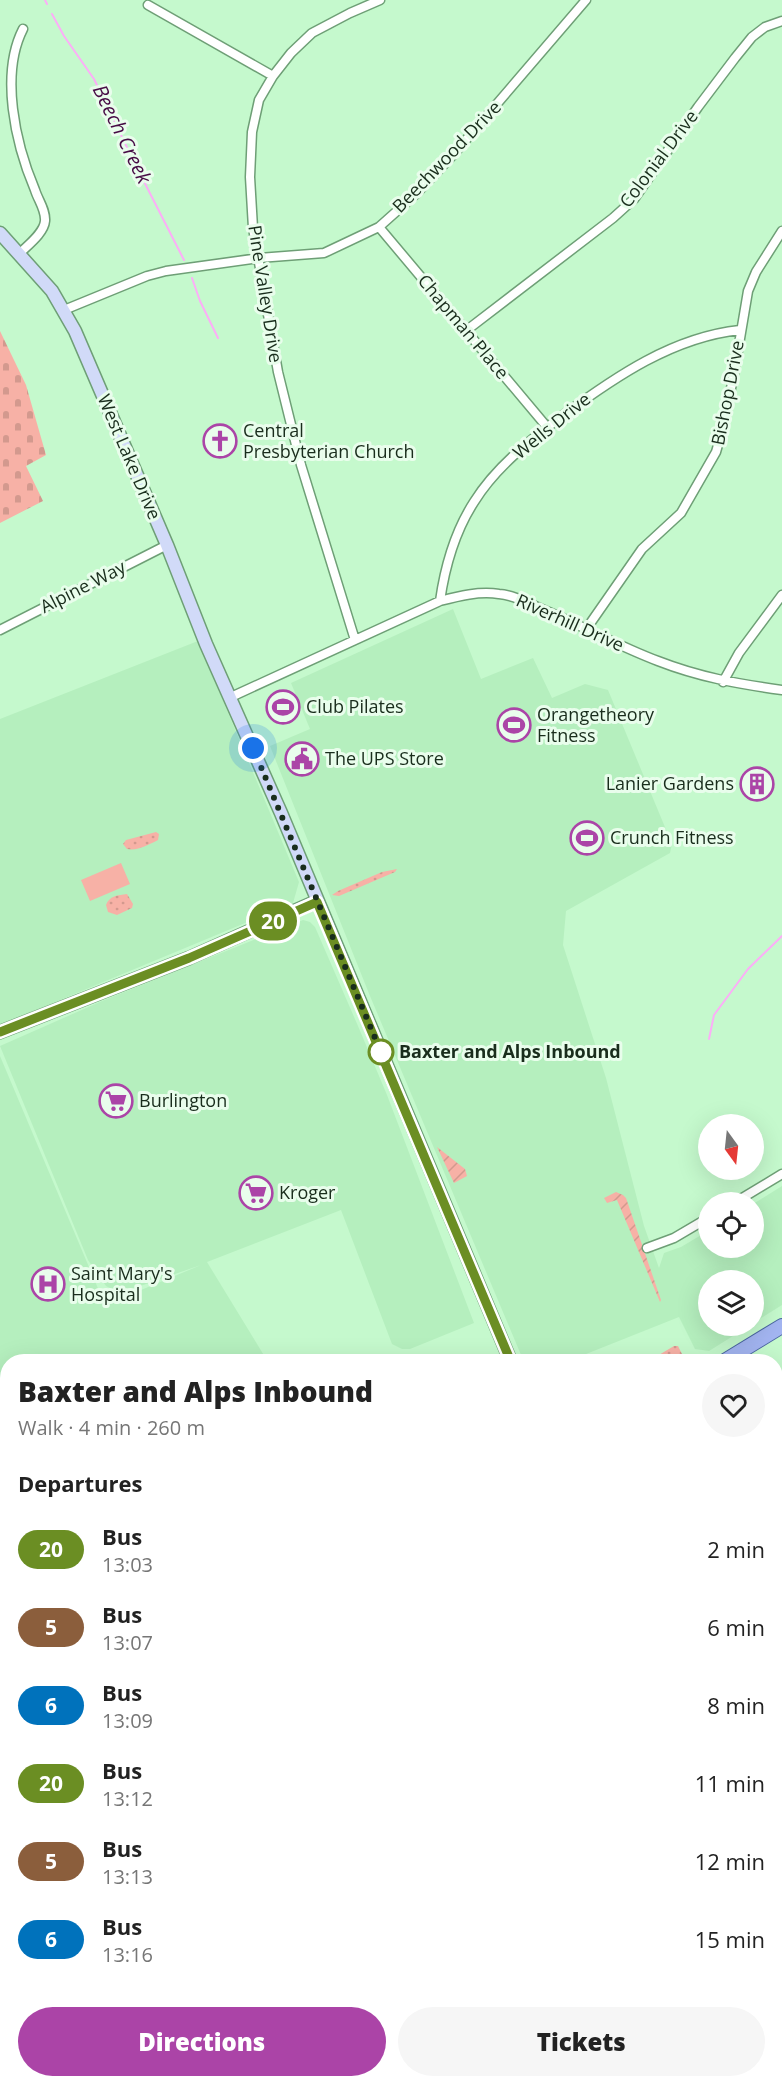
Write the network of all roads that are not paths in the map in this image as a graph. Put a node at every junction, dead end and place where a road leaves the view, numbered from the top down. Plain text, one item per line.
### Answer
1 (380, 0) edge
2 (586, 0) edge
3 (148, 5) dead end
4 (782, 21) edge
5 (23, 29) dead end
6 (273, 76) junction
7 (379, 227) junction
8 (782, 231) edge
9 (0, 233) edge
10 (20, 253) junction
11 (259, 258) junction
12 (64, 310) junction
13 (467, 330) junction
14 (740, 330) junction
15 (547, 427) junction
16 (167, 545) junction
17 (782, 595) edge
18 (440, 601) junction
19 (587, 628) junction
20 (0, 630) edge
21 (355, 640) junction
22 (723, 682) junction
23 (782, 690) edge
24 (231, 697) junction
25 (317, 902) junction
26 (0, 1032) edge
27 (782, 1174) edge
28 (752, 1192) edge
29 (698, 1224) edge
30 (647, 1248) dead end
31 (782, 1326) edge
32 (508, 1354) edge
33 (736, 1354) edge

1 - 6 street, Pine Valley Drive
2 - 7 street, Beechwood Drive
3 - 6 street
4 - 13 street, Colonial Drive
5 - 10 street
6 - 11 street, Pine Valley Drive
7 - 11 street, Beechwood Drive
7 - 13 street, Chapman Place
8 - 14 street, Bishop Drive
9 - 10 main road, West Lake Drive
10 - 12 main road, West Lake Drive
11 - 12 street, Beechwood Drive
11 - 21 street, Pine Valley Drive
12 - 16 main road, West Lake Drive
13 - 15 street, Chapman Place
14 - 15 street, Wells Drive
14 - 19 street, Bishop Drive
15 - 18 street, Wells Drive
16 - 20 street, Alpine Way
16 - 24 main road, West Lake Drive
17 - 22 street
18 - 19 street, Riverhill Drive
18 - 21 street, Riverhill Drive
19 - 22 street, Riverhill Drive
21 - 24 street, Riverhill Drive
22 - 23 street, Riverhill Drive
24 - 25 main road, West Lake Drive
25 - 26 main road
25 - 32 main road, West Lake Drive
27 - 28 street
29 - 30 street
31 - 33 main road

